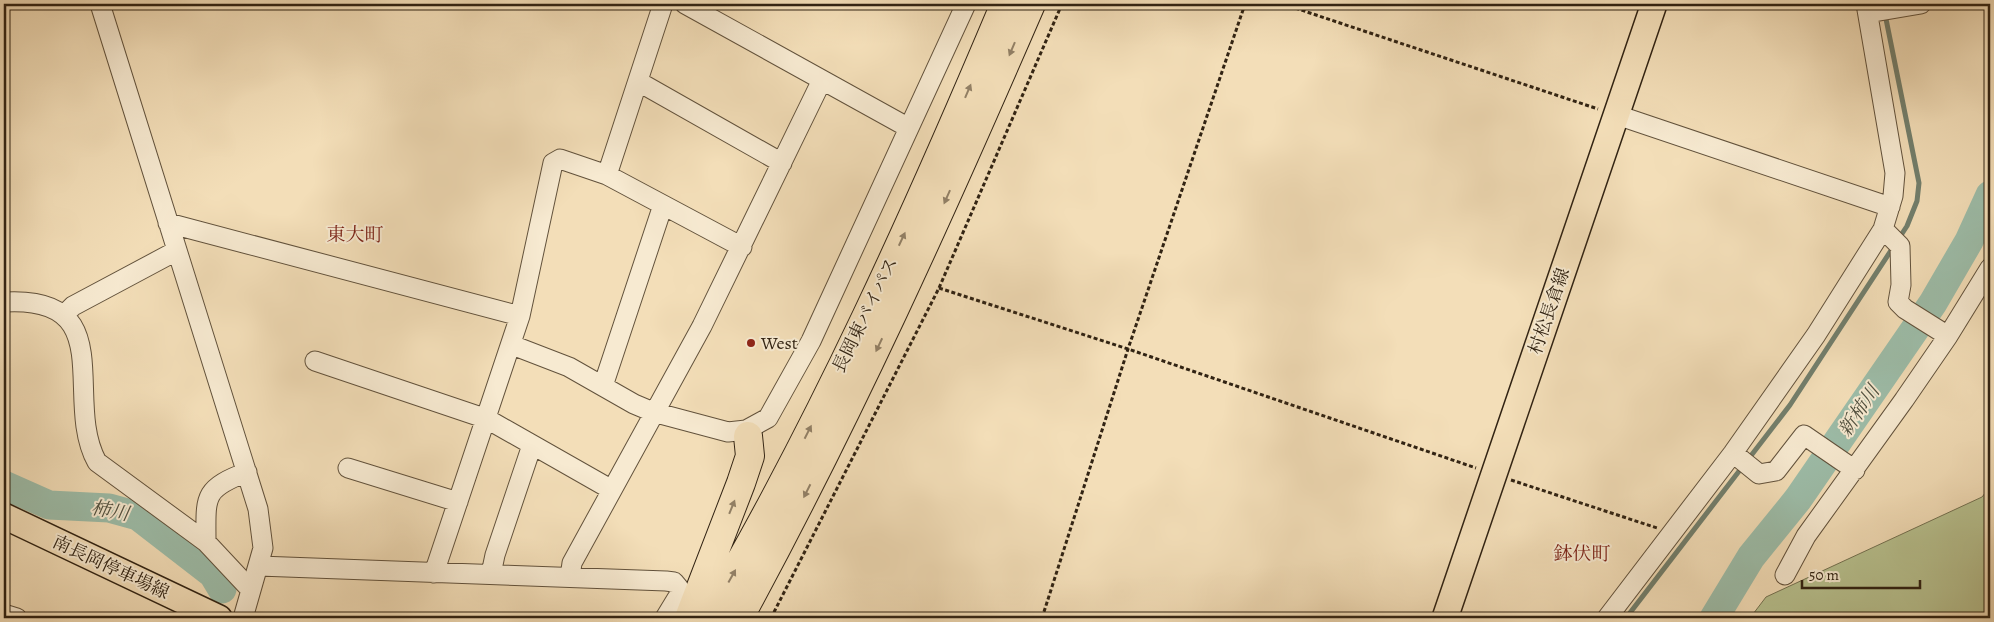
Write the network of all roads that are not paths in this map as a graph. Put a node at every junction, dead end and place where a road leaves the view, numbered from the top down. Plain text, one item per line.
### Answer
1 (663, 4) edge
2 (685, 4) edge
3 (966, 4) edge
4 (1005, 4) edge
5 (1031, 4) edge
6 (1654, 4) edge
7 (1921, 4) edge
8 (103, 5) edge
9 (1867, 8) edge
10 (822, 80) junction
11 (639, 82) junction
12 (1617, 115) junction
13 (909, 128) junction
14 (782, 163) junction
15 (607, 175) junction
16 (663, 204) junction
17 (1890, 207) junction
18 (168, 223) junction
19 (1890, 236) junction
20 (742, 247) junction
21 (176, 251) junction
22 (1990, 268) edge
23 (4, 302) edge
24 (64, 315) junction
25 (520, 316) junction
26 (1945, 333) junction
27 (512, 345) junction
28 (315, 361) dead end
29 (603, 386) junction
30 (653, 412) junction
31 (487, 419) junction
32 (747, 433) junction
33 (532, 445) junction
34 (1741, 459) junction
35 (1850, 467) junction
36 (348, 468) dead end
37 (247, 472) junction
38 (612, 490) junction
39 (458, 502) junction
40 (4, 516) edge
41 (206, 542) junction
42 (259, 566) junction
43 (434, 573) junction
44 (491, 574) junction
45 (1784, 575) dead end
46 (570, 577) junction
47 (251, 590) junction
48 (4, 614) edge
49 (17, 618) edge
50 (219, 618) edge
51 (243, 618) edge
52 (665, 618) edge
53 (689, 618) edge
54 (708, 618) edge
55 (739, 618) edge
56 (1445, 618) edge
57 (1607, 618) edge

1 - 11 street
2 - 10 street
3 - 13 street
54 -> 4 highway, 長岡東バイパス
5 -> 55 highway, 長岡東バイパス
6 - 12 main road, 村松長倉線
7 - 9 street
8 - 18 street
9 - 17 street
10 - 13 street
10 - 14 street
11 - 14 street
11 - 15 street
12 - 17 street
12 - 56 main road, 村松長倉線
13 - 32 street
14 - 20 street
15 - 16 street
15 - 25 street
16 - 20 street
16 - 29 street
17 - 19 street
18 - 21 street
18 - 25 street
19 - 26 street
19 - 34 street
20 - 30 street
21 - 24 street
21 - 37 street
22 - 26 street
23 - 24 street
24 - 41 street
25 - 27 street
26 - 35 street
27 - 29 street
27 - 31 street
28 - 31 street
29 - 30 street
30 - 32 street
30 - 38 street
31 - 33 street
31 - 39 street
53 -> 32 highway
33 - 38 street
33 - 44 street
34 - 35 street
34 - 57 street
35 - 45 street
36 - 39 street
37 - 41 street
37 - 42 street
38 - 46 street
39 - 43 street
40 - 50 main road, 南長岡停車場線
41 - 47 street
42 - 43 street
42 - 47 street
43 - 44 street
44 - 46 street
46 - 52 street
47 - 51 street
48 - 49 street

